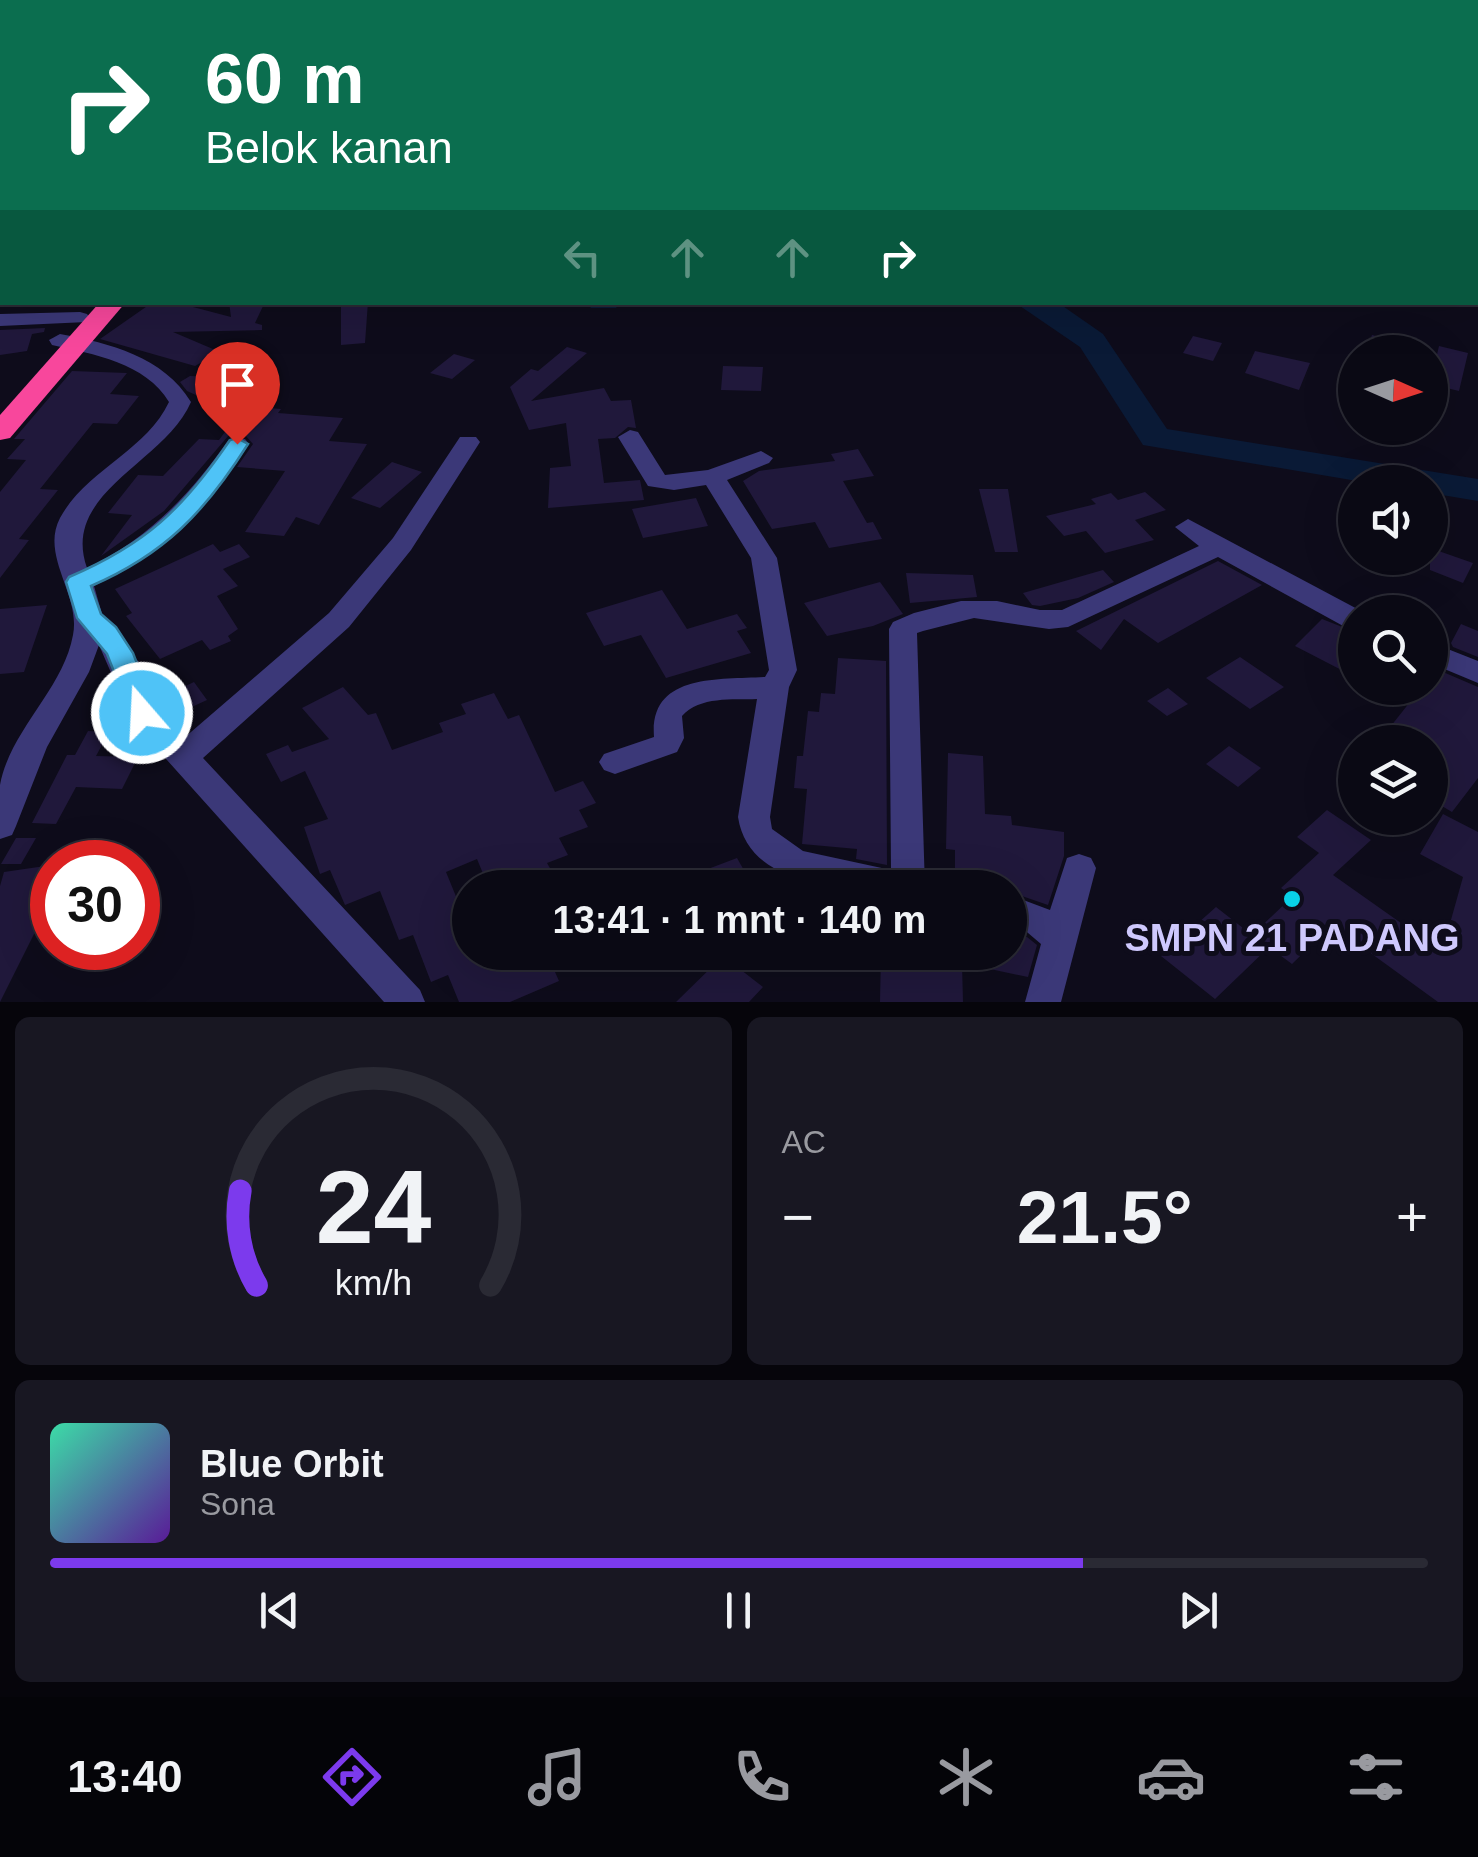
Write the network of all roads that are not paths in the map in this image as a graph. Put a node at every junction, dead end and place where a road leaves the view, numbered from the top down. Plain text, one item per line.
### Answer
1 (110, 305) edge
2 (0, 320) edge
3 (78, 326) edge
4 (0, 408) edge
5 (0, 432) edge
6 (630, 437) dead end
7 (468, 442) dead end
8 (237, 444) dead end
9 (761, 458) dead end
10 (714, 477) junction
11 (1188, 527) dead end
12 (1218, 548) junction
13 (78, 582) junction
14 (1338, 611) edge
15 (90, 618) junction
16 (1448, 660) edge
17 (1478, 673) edge
18 (774, 687) junction
19 (181, 759) junction
20 (615, 762) dead end
21 (0, 826) edge
22 (1079, 868) dead end
23 (826, 870) edge
24 (908, 870) edge
25 (1027, 914) edge
26 (1058, 937) junction
27 (406, 1002) edge
28 (1042, 1002) edge

1 - 3 highway
2 - 3 street
3 - 4 highway
3 - 5 highway
3 - 13 street
6 - 10 street
7 - 19 street
8 - 13 street
9 - 10 street
10 - 18 street
11 - 12 street
12 - 14 street
12 - 24 street
13 - 15 street
15 - 19 street
15 - 21 street
16 - 17 street
18 - 20 street
18 - 23 street
19 - 27 street
22 - 26 street
25 - 26 street
26 - 28 street

